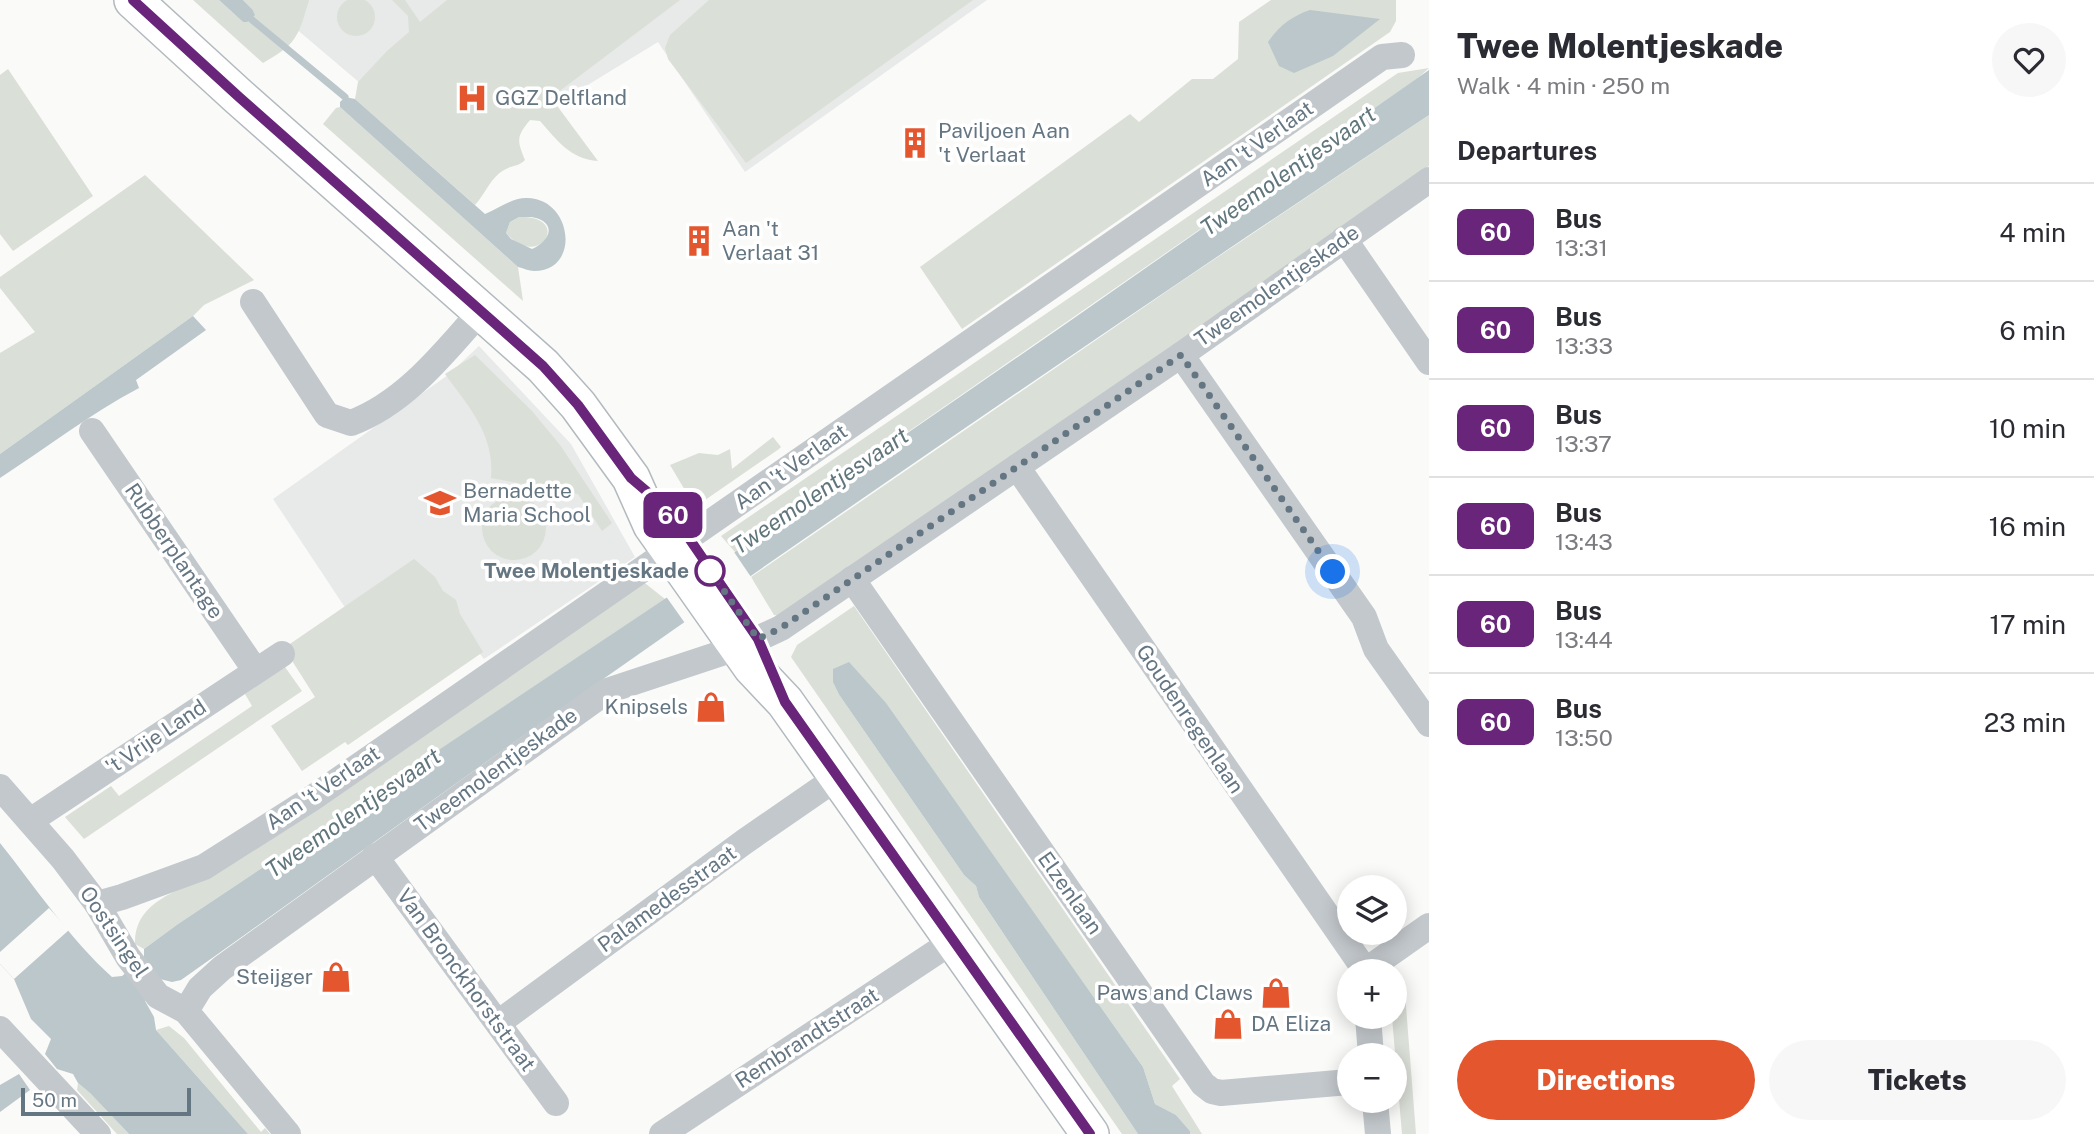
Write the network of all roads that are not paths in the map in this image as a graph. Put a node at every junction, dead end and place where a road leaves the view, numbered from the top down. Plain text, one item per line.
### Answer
1 (133, 0) edge
2 (1402, 55) dead end
3 (1429, 180) edge
4 (1343, 239) junction
5 (254, 302) dead end
6 (481, 311) junction
7 (1181, 355) junction
8 (1429, 362) edge
9 (92, 431) dead end
10 (1017, 467) junction
11 (686, 553) junction
12 (852, 579) junction
13 (749, 643) junction
14 (282, 654) dead end
15 (255, 670) junction
16 (1429, 724) edge
17 (838, 778) junction
18 (0, 788) edge
19 (30, 821) junction
20 (376, 856) junction
21 (97, 904) junction
22 (1429, 926) edge
23 (953, 941) junction
24 (1357, 959) edge
25 (1382, 959) edge
26 (186, 1011) junction
27 (498, 1023) junction
28 (19, 1055) edge
29 (1337, 1083) edge
30 (556, 1103) dead end
31 (1376, 1113) edge
32 (98, 1134) edge
33 (288, 1134) edge
34 (662, 1134) edge
35 (1090, 1134) edge
36 (1378, 1134) edge

1 - 6 main road
2 - 11 street, Aan 't Verlaat
3 - 4 street, Tweemolentjeskade
4 - 7 street, Tweemolentjeskade
4 - 8 street
5 - 6 street
6 - 11 main road
7 - 10 street, Tweemolentjeskade
7 - 16 street
9 - 15 street, Rubberplantage
10 - 12 street, Tweemolentjeskade
10 - 24 street, Goudenregenlaan
11 - 13 main road
11 - 21 street, Aan 't Verlaat
12 - 13 street, Tweemolentjeskade
12 - 29 street, Elzenlaan
13 - 17 main road
13 - 20 street, Tweemolentjeskade
14 - 15 street, 't Vrije Land
15 - 19 street, 't Vrije Land
17 - 23 main road
17 - 27 street, Palamedesstraat
18 - 19 street, Oostsingel
19 - 21 street, Oostsingel
20 - 26 street, Tweemolentjeskade
20 - 27 street, Van Bronckhorststraat
21 - 26 street, Oostsingel
22 - 25 street
23 - 34 street, Rembrandtstraat
23 - 35 main road
26 - 33 street, Oostsingel
27 - 30 street, Van Bronckhorststraat
28 - 32 street
31 - 36 street

